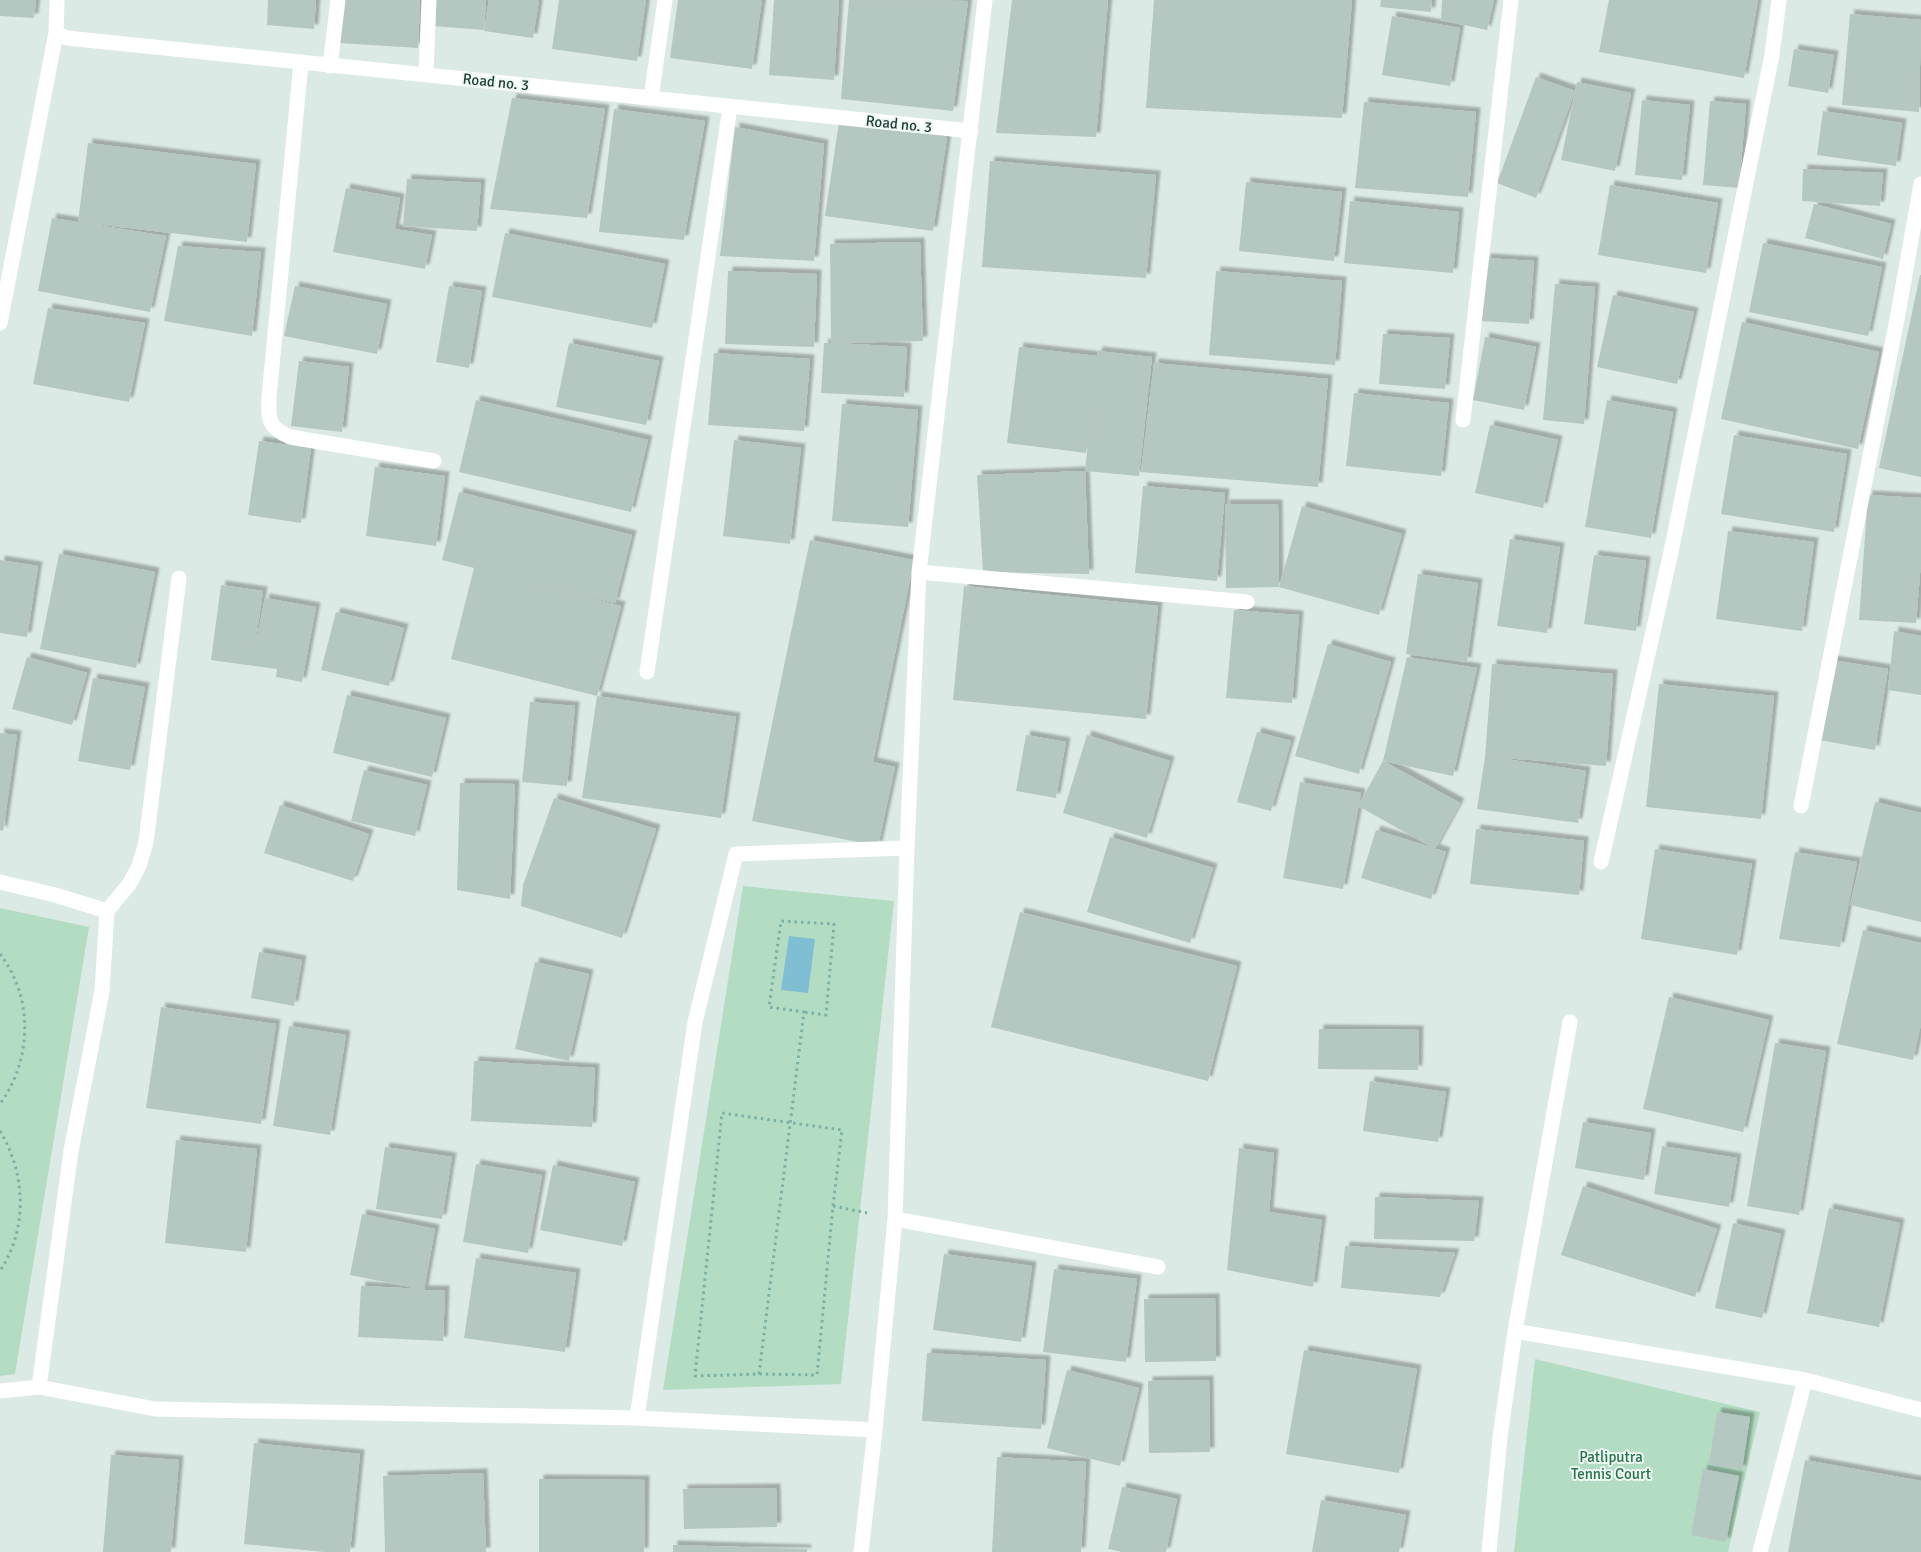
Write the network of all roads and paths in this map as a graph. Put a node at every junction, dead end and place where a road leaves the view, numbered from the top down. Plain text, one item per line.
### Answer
1 (57, 0) edge
2 (338, 0) edge
3 (430, 0) edge
4 (666, 0) edge
5 (985, 0) edge
6 (1511, 0) edge
7 (1779, 0) edge
8 (56, 33) junction
9 (301, 62) junction
10 (330, 66) junction
11 (426, 75) junction
12 (651, 98) junction
13 (730, 107) junction
14 (971, 131) junction
15 (1921, 184) edge
16 (0, 323) edge
17 (1463, 420) dead end
18 (434, 461) dead end
19 (919, 572) junction
20 (179, 578) dead end
21 (1246, 602) dead end
22 (647, 672) dead end
23 (1801, 806) dead end
24 (907, 848) junction
25 (1601, 862) dead end
26 (0, 882) edge
27 (108, 911) junction
28 (0, 954) edge
29 (804, 1012) junction
30 (1570, 1022) dead end
31 (0, 1104) edge
32 (791, 1123) junction
33 (0, 1131) edge
34 (833, 1206) junction
35 (895, 1219) junction
36 (1158, 1267) dead end
37 (0, 1271) edge
38 (1515, 1331) junction
39 (759, 1374) junction
40 (1805, 1380) junction
41 (39, 1387) junction
42 (0, 1391) edge
43 (1921, 1410) edge
44 (637, 1418) junction
45 (875, 1430) junction
46 (861, 1552) edge
47 (1489, 1552) edge
48 (1760, 1552) edge

1 - 8 street
2 - 10 street
3 - 11 street
4 - 12 street
5 - 14 street
6 - 17 street
7 - 25 street
8 - 9 street, Road no. 3
8 - 16 street
9 - 10 street, Road no. 3
9 - 18 street
10 - 11 street, Road no. 3
11 - 12 street, Road no. 3
12 - 13 street, Road no. 3
13 - 14 street, Road no. 3
13 - 22 street
14 - 19 street
15 - 23 street
19 - 21 street
19 - 24 street
20 - 27 street
24 - 35 street
24 - 44 street
26 - 27 street
27 - 41 street
28 - 31 path
29 - 29 path
29 - 32 path
30 - 38 street
32 - 34 path
32 - 39 path
32 - 39 path
33 - 37 path
34 - 35 path
34 - 39 path
35 - 36 street
35 - 45 street
38 - 40 street
38 - 47 street
40 - 43 street
40 - 48 street
41 - 42 street
41 - 44 street
44 - 45 street
45 - 46 street

